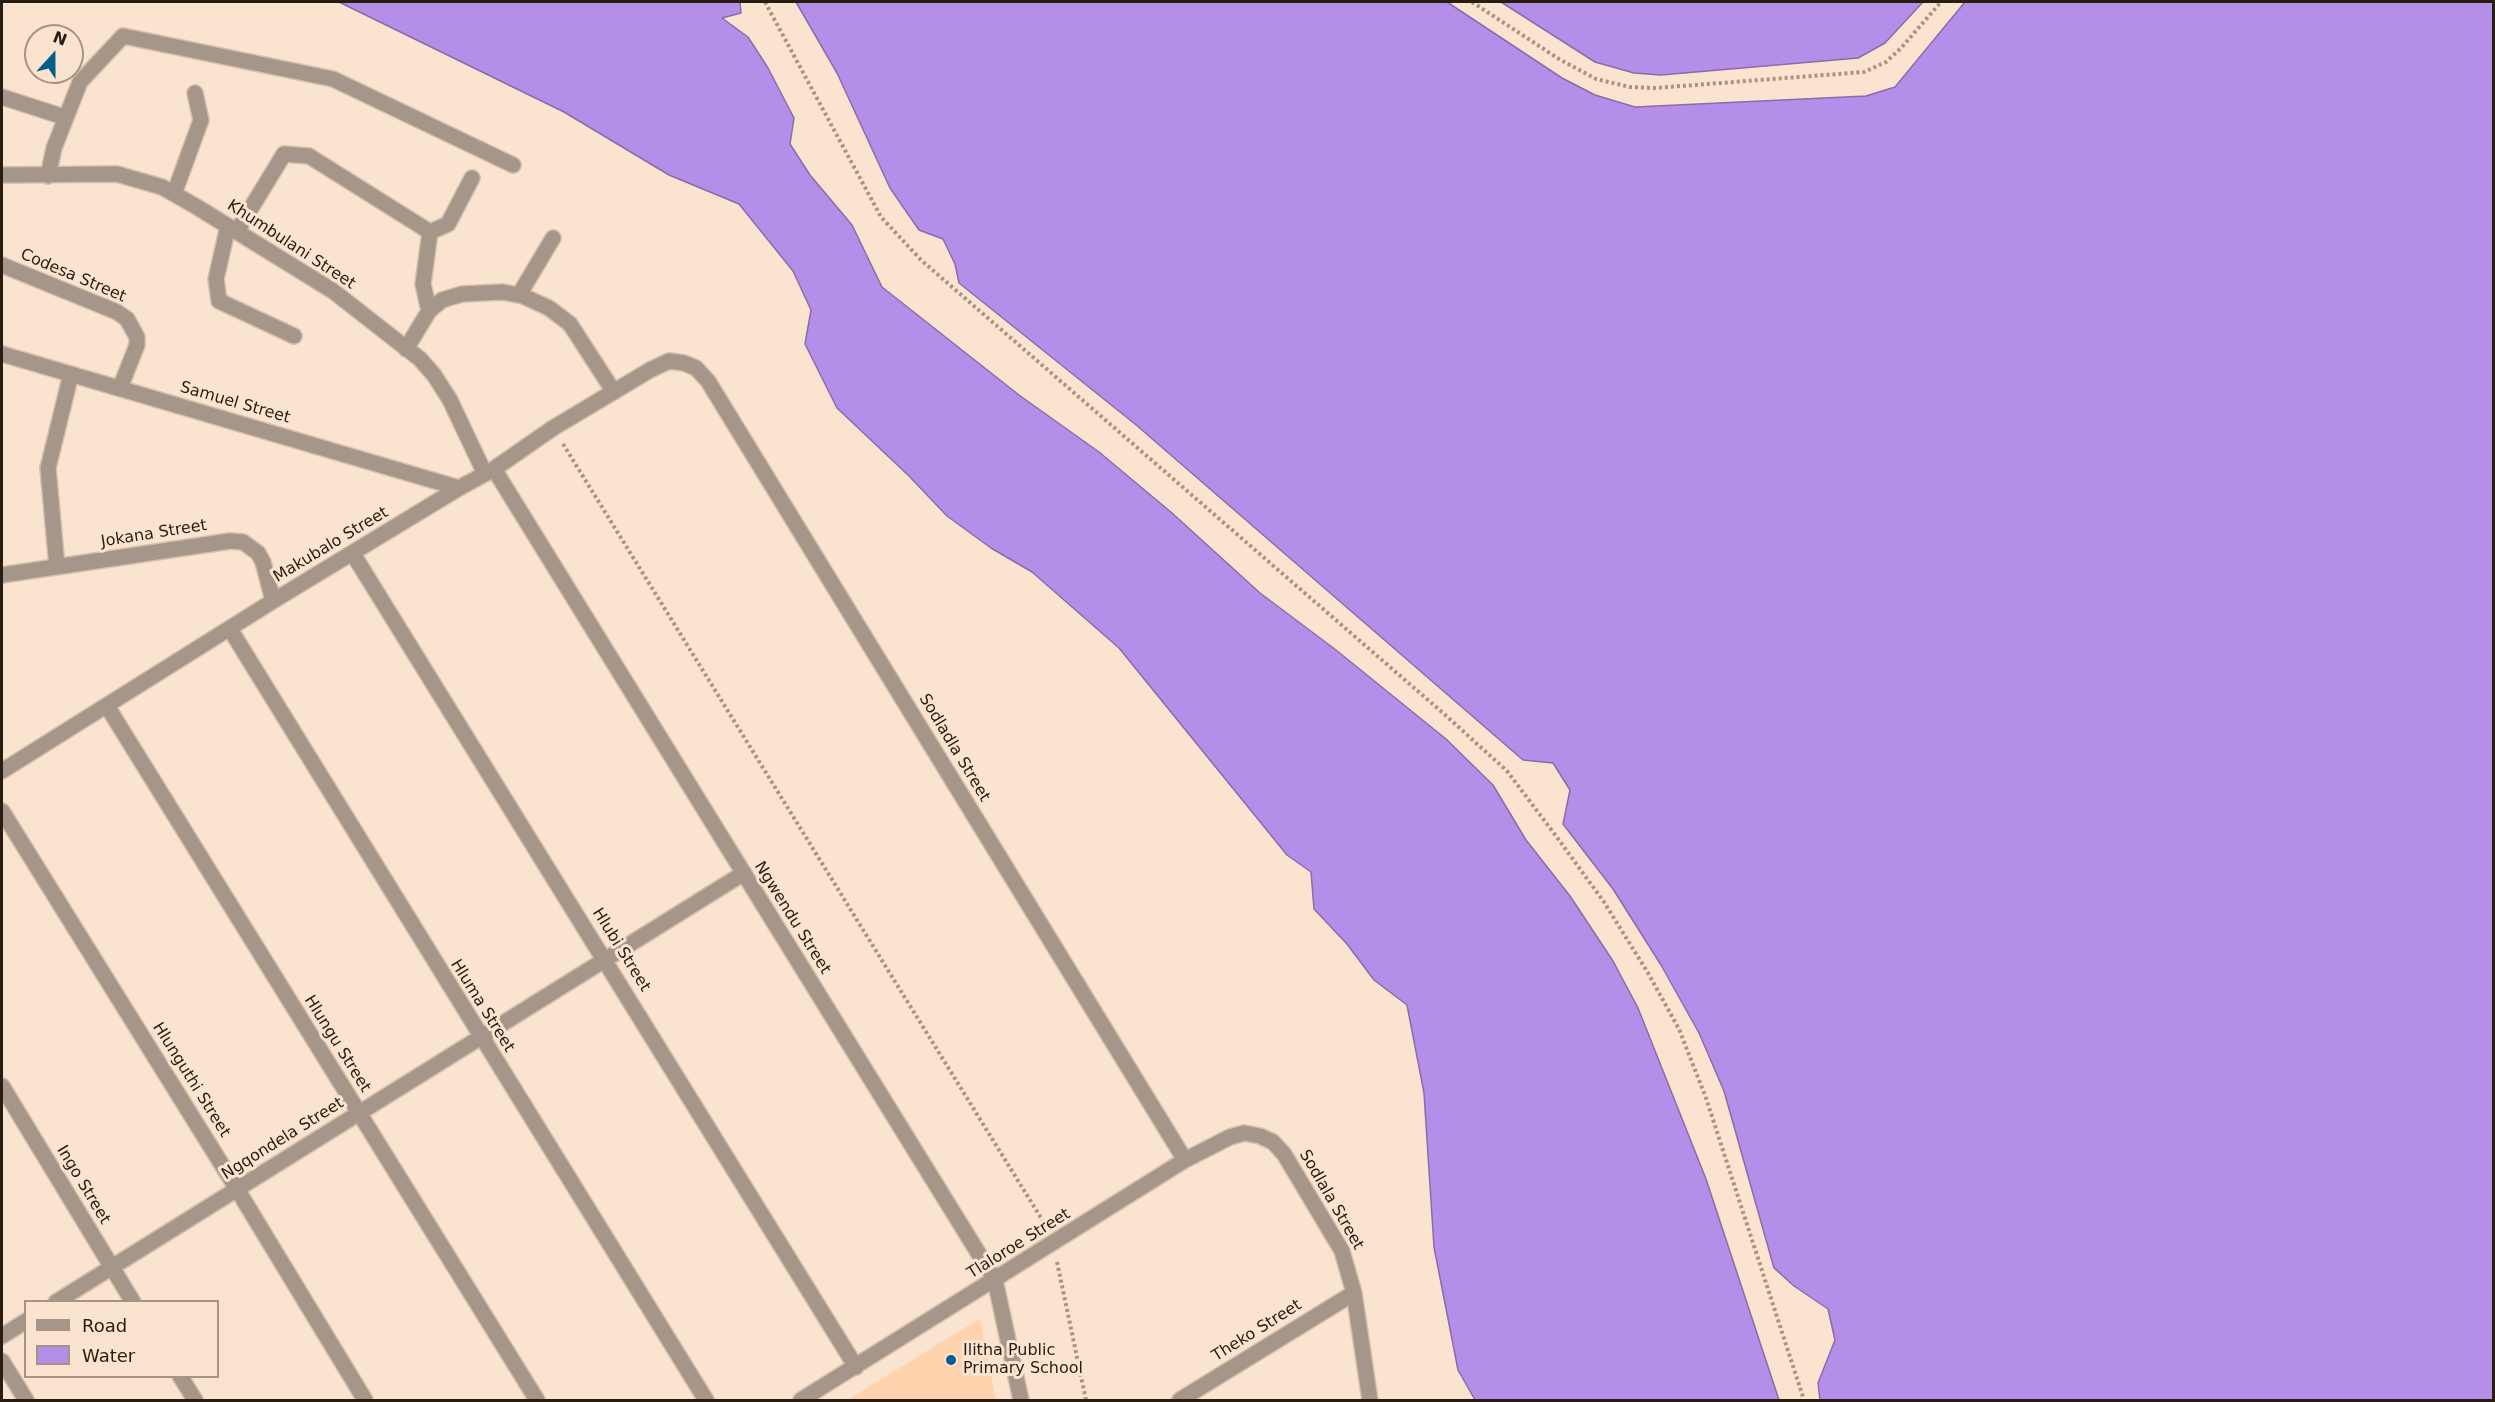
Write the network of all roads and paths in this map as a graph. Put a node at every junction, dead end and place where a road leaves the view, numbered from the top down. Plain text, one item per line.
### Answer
1 (765, 2) edge
2 (1472, 2) edge
3 (1941, 2) edge
4 (195, 93) dead end
5 (2, 97) edge
6 (64, 117) junction
7 (513, 165) dead end
8 (2, 175) edge
9 (48, 176) junction
10 (472, 178) dead end
11 (174, 194) junction
12 (232, 228) junction
13 (430, 232) junction
14 (553, 238) dead end
15 (2, 265) edge
16 (519, 295) junction
17 (429, 311) junction
18 (294, 336) dead end
19 (406, 349) junction
20 (2, 354) edge
21 (684, 363) joint
22 (71, 374) junction
23 (120, 388) junction
24 (614, 392) junction
25 (553, 428) junction
26 (490, 472) junction
27 (459, 488) junction
28 (353, 554) junction
29 (57, 567) junction
30 (2, 575) edge
31 (273, 601) junction
32 (230, 630) junction
33 (107, 706) junction
34 (2, 771) edge
35 (2, 811) edge
36 (744, 873) junction
37 (606, 960) junction
38 (480, 1037) junction
39 (2, 1086) edge
40 (358, 1113) junction
41 (1260, 1136) joint
42 (1185, 1160) junction
43 (237, 1189) junction
44 (1054, 1244) junction
45 (111, 1266) junction
46 (995, 1280) junction
47 (1354, 1293) junction
48 (59, 1300) edge
49 (132, 1300) edge
50 (24, 1322) edge
51 (2, 1336) edge
52 (2, 1361) edge
53 (856, 1367) junction
54 (181, 1378) edge
55 (26, 1401) edge
56 (195, 1401) edge
57 (365, 1401) edge
58 (537, 1401) edge
59 (706, 1401) edge
60 (801, 1401) edge
61 (1021, 1401) edge
62 (1086, 1401) edge
63 (1180, 1401) edge
64 (1370, 1401) edge
65 (1804, 1401) edge

1 - 65 path
2 - 3 path
4 - 11 street
5 - 6 street
6 - 7 street
6 - 9 street
8 - 9 street, Khumbulani Street
9 - 11 street, Khumbulani Street
10 - 13 street
11 - 12 street, Khumbulani Street
12 - 13 street
12 - 18 street
12 - 19 street, Khumbulani Street
13 - 17 street
14 - 16 street
15 - 23 street, Codesa Street
16 - 17 street
16 - 24 street
17 - 19 street
19 - 26 street, Khumbulani Street
20 - 22 street, Samuel Street
21 - 24 street, Makubalo Street
21 - 42 street, Sodladla Street
22 - 23 street, Samuel Street
22 - 29 street
23 - 27 street, Samuel Street
24 - 25 street, Makubalo Street
25 - 26 street, Makubalo Street
25 - 44 path
26 - 27 street, Makubalo Street
26 - 36 street, Ngwendu Street
27 - 28 street, Makubalo Street
28 - 31 street, Makubalo Street
28 - 37 street, Hlubi Street
29 - 30 street, Jokana Street
29 - 31 street, Jokana Street
31 - 32 street, Makubalo Street
32 - 33 street, Makubalo Street
32 - 38 street, Hluma Street
33 - 34 street, Makubalo Street
33 - 40 street, Hlungu Street
35 - 43 street, Hlunguthi Street
36 - 37 street, Ngqondela Street
36 - 46 street, Ngwendu Street
37 - 38 street, Ngqondela Street
37 - 53 street, Hlubi Street
38 - 40 street, Ngqondela Street
38 - 59 street, Hluma Street
39 - 45 street, Ingo Street
40 - 43 street, Ngqondela Street
40 - 58 street, Hlungu Street
41 - 42 street, Tlaloroe Street
41 - 47 street, Sodlala Street
42 - 44 street, Tlaloroe Street
43 - 45 street, Ngqondela Street
43 - 57 street, Hlunguthi Street
44 - 46 street, Tlaloroe Street
44 - 62 path
45 - 48 street, Ngqondela Street
45 - 49 street, Ingo Street
46 - 53 street, Tlaloroe Street
46 - 61 street, Ngwendu Street
47 - 63 street, Theko Street
47 - 64 street, Sodlala Street
50 - 51 street
52 - 55 street
53 - 60 street, Tlaloroe Street
54 - 56 street

